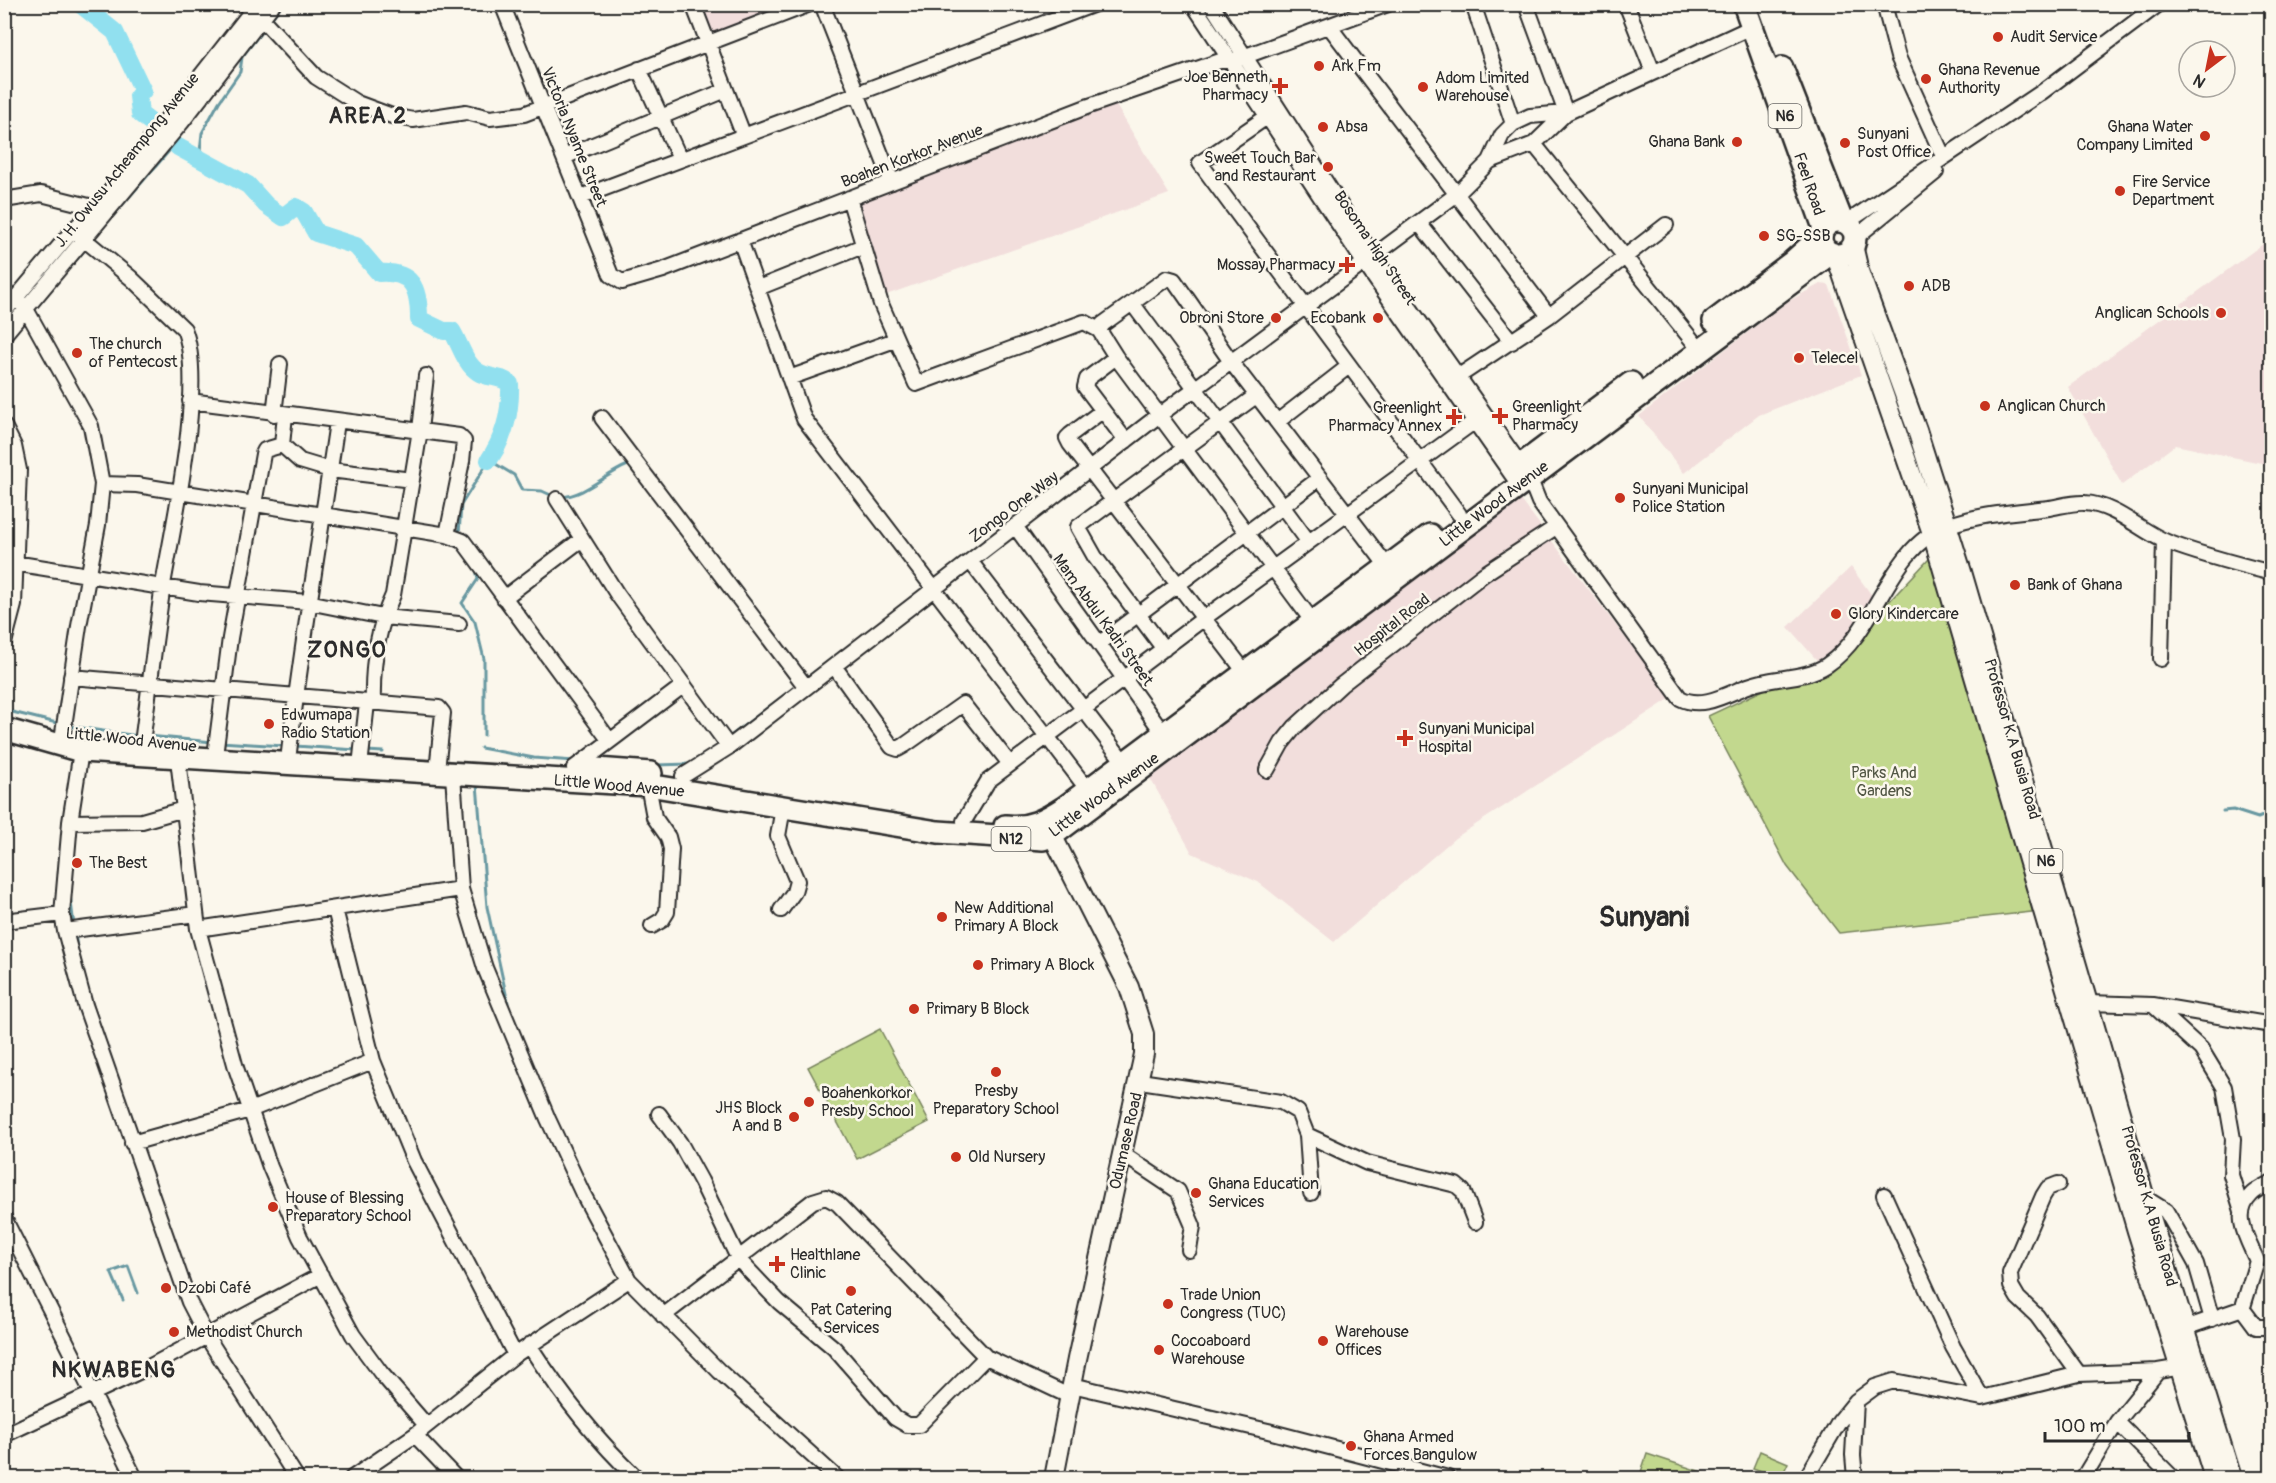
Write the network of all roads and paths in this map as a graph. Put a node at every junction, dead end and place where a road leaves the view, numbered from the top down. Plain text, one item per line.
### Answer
1 (257, 4) edge
2 (273, 4) edge
3 (502, 4) edge
4 (693, 4) edge
5 (810, 4) edge
6 (822, 4) edge
7 (1095, 4) edge
8 (1193, 4) edge
9 (1211, 4) edge
10 (1364, 4) edge
11 (1389, 4) edge
12 (1473, 4) edge
13 (1526, 4) edge
14 (1626, 4) edge
15 (1744, 4) edge
16 (1758, 4) edge
17 (1884, 4) edge
18 (2159, 4) edge
19 (262, 19) junction
20 (1329, 26) junction
21 (1752, 27) junction
22 (709, 42) junction
23 (1232, 56) junction
24 (639, 69) junction
25 (1653, 72) junction
26 (726, 90) junction
27 (857, 93) junction
28 (544, 106) junction
29 (1566, 113) junction
30 (1268, 116) junction
31 (660, 118) junction
32 (1513, 123) junction
33 (1994, 125) junction
34 (743, 134) junction
35 (1534, 144) junction
36 (1942, 156) junction
37 (564, 157) junction
38 (680, 159) junction
39 (1490, 161) junction
40 (892, 182) junction
41 (1457, 194) junction
42 (580, 197) junction
43 (849, 198) junction
44 (4, 200) edge
45 (97, 208) junction
46 (1419, 223) junction
47 (1666, 225) dead end
48 (73, 230) junction
49 (1838, 237) junction
50 (84, 239) junction
51 (740, 240) junction
52 (863, 246) junction
53 (1627, 255) junction
54 (1370, 261) junction
55 (617, 280) joint
56 (758, 288) junction
57 (16, 298) junction
58 (1132, 303) junction
59 (1305, 307) junction
60 (26, 309) junction
61 (4, 312) edge
62 (1549, 316) junction
63 (1099, 330) junction
64 (4, 335) edge
65 (895, 340) junction
66 (1512, 342) junction
67 (1697, 343) junction
68 (1116, 357) junction
69 (1232, 363) junction
70 (280, 364) dead end
71 (1349, 366) junction
72 (426, 376) dead end
73 (1459, 376) junction
74 (789, 378) junction
75 (1196, 389) junction
76 (1257, 395) junction
77 (190, 401) junction
78 (1102, 411) junction
79 (280, 414) junction
80 (1158, 416) junction
81 (602, 418) dead end
82 (1221, 421) junction
83 (1475, 421) junction
84 (337, 422) junction
85 (1277, 422) junction
86 (4, 426) edge
87 (420, 429) junction
88 (1126, 441) junction
89 (282, 445) junction
90 (1182, 448) junction
91 (1420, 461) junction
92 (1090, 469) junction
93 (330, 470) junction
94 (1520, 475) junction
95 (1320, 478) junction
96 (412, 480) junction
97 (102, 484) junction
98 (181, 492) junction
99 (557, 499) dead end
100 (1113, 500) junction
101 (254, 504) junction
102 (1283, 506) junction
103 (1347, 513) junction
104 (324, 514) junction
105 (1459, 514) junction
106 (1015, 526) junction
107 (404, 527) junction
108 (1556, 527) junction
109 (1940, 529) junction
110 (1248, 533) junction
111 (454, 537) junction
112 (582, 539) junction
113 (1308, 541) junction
114 (2164, 541) junction
115 (9, 560) edge
116 (970, 561) junction
117 (1387, 566) junction
118 (1273, 567) junction
119 (2271, 573) edge
120 (89, 577) junction
121 (1374, 585) junction
122 (1178, 586) junction
123 (163, 588) junction
124 (934, 588) junction
125 (238, 597) junction
126 (504, 598) junction
127 (308, 602) junction
128 (1349, 604) junction
129 (1139, 615) junction
130 (383, 617) junction
131 (1203, 619) junction
132 (1313, 622) junction
133 (459, 624) dead end
134 (4, 643) edge
135 (1100, 644) junction
136 (1164, 649) junction
137 (2161, 659) dead end
138 (834, 666) junction
139 (1245, 672) junction
140 (71, 677) junction
141 (1125, 678) junction
142 (150, 683) junction
143 (684, 685) junction
144 (806, 687) junction
145 (223, 688) junction
146 (296, 696) junction
147 (370, 703) junction
148 (1084, 710) junction
149 (4, 717) edge
150 (4, 729) edge
151 (63, 733) junction
152 (1163, 733) junction
153 (1048, 738) junction
154 (610, 741) junction
155 (142, 743) junction
156 (729, 747) junction
157 (216, 748) junction
158 (81, 751) junction
159 (289, 752) junction
160 (361, 757) junction
161 (177, 759) junction
162 (1124, 762) junction
163 (1011, 764) junction
164 (446, 768) junction
165 (574, 768) junction
166 (1268, 770) dead end
167 (683, 776) junction
168 (648, 785) junction
169 (1088, 790) junction
170 (783, 808) junction
171 (184, 809) junction
172 (964, 821) junction
173 (70, 822) junction
174 (1049, 828) junction
175 (461, 890) junction
176 (334, 909) junction
177 (781, 910) dead end
178 (62, 914) junction
179 (196, 914) junction
180 (4, 921) edge
181 (652, 926) dead end
182 (198, 929) junction
183 (65, 931) junction
184 (2088, 1003) junction
185 (2153, 1005) junction
186 (2271, 1025) edge
187 (373, 1061) junction
188 (1140, 1082) junction
189 (250, 1110) junction
190 (659, 1114) dead end
191 (1307, 1135) junction
192 (132, 1143) junction
193 (1124, 1155) junction
194 (2271, 1182) edge
195 (2058, 1184) dead end
196 (1311, 1193) dead end
197 (1884, 1195) dead end
198 (2145, 1198) junction
199 (2242, 1210) junction
200 (4, 1218) edge
201 (1474, 1222) dead end
202 (1189, 1250) dead end
203 (738, 1260) junction
204 (321, 1275) junction
205 (629, 1280) junction
206 (2242, 1310) junction
207 (663, 1316) junction
208 (2212, 1319) junction
209 (2271, 1327) edge
210 (2185, 1328) junction
211 (207, 1337) junction
212 (529, 1345) junction
213 (516, 1355) junction
214 (986, 1357) junction
215 (2182, 1367) junction
216 (2158, 1371) junction
217 (2079, 1374) junction
218 (1070, 1390) junction
219 (92, 1392) junction
220 (1982, 1398) junction
221 (1856, 1401) junction
222 (2117, 1422) junction
223 (420, 1430) junction
224 (4, 1435) edge
225 (135, 1479) edge
226 (297, 1479) edge
227 (352, 1479) edge
228 (456, 1479) edge
229 (637, 1479) edge
230 (837, 1479) edge
231 (1054, 1479) edge
232 (1448, 1479) edge
233 (1806, 1479) edge
234 (1856, 1479) edge
235 (2083, 1479) edge
236 (2173, 1479) edge
237 (2214, 1479) edge
238 (2232, 1479) edge

1 - 45 street, J. H. Owusu Acheampong Avenue
2 - 19 street, J. H. Owusu Acheampong Avenue
3 - 28 street, Victoria Nyame Street
4 - 22 street
5 - 22 street
6 - 27 street
7 - 27 street
8 - 23 street, Bosoma High Street
9 - 23 street, Bosoma High Street
10 - 23 street, Boahen Korkor Avenue
11 - 20 street, Boahen Korkor Avenue
12 - 32 street
13 - 29 street
14 - 25 street
15 - 21 highway, Feel Road / N6
16 - 49 highway, Feel Road / N6
17 - 36 street
18 - 33 street, Little Wood Avenue
19 - 28 street
19 - 50 street, J. H. Owusu Acheampong Avenue
20 - 23 street, Boahen Korkor Avenue
20 - 41 street
21 - 25 street
21 - 49 highway, Feel Road / N6
22 - 24 street
22 - 26 street
23 - 30 street, Bosoma High Street
23 - 40 street, Boahen Korkor Avenue
23 - 54 street, Bosoma High Street
24 - 28 street
24 - 31 street
25 - 29 street
26 - 31 street
26 - 34 street
27 - 34 street
27 - 40 street
28 - 37 street, Victoria Nyame Street
29 - 32 street
29 - 35 street
30 - 54 street, Bosoma High Street
30 - 59 street
31 - 37 street
31 - 38 street
32 - 39 street
33 - 36 street, Little Wood Avenue
33 - 49 street, Little Wood Avenue
34 - 38 street
35 - 39 street
35 - 53 street
36 - 49 street, Little Wood Avenue
37 - 42 street, Victoria Nyame Street
38 - 42 street
39 - 41 street, Zongo One Way
40 - 43 street, Boahen Korkor Avenue
41 - 46 street, Zongo One Way
41 - 62 street
42 - 55 street, Victoria Nyame Street
43 - 51 street, Boahen Korkor Avenue
43 - 52 street
44 - 45 street
45 - 48 street, J. H. Owusu Acheampong Avenue
46 - 54 street, Zongo One Way
46 - 66 street
47 - 53 street
48 - 50 street
48 - 57 street, J. H. Owusu Acheampong Avenue
49 - 67 highway, Little Wood Avenue / N12
49 - 109 main road, Professor K.A Busia Road / N6
50 - 60 street, J. H. Owusu Acheampong Avenue
50 - 77 street
51 - 55 street, Boahen Korkor Avenue
51 - 56 street
52 - 56 street
52 - 65 street
53 - 62 street
53 - 67 street
54 - 59 street, Zongo One Way
54 - 73 street, Bosoma High Street
54 - 83 street, Bosoma High Street
56 - 74 street
57 - 60 street
57 - 61 street, J. H. Owusu Acheampong Avenue
58 - 63 street
58 - 69 street
58 - 75 street
59 - 69 street, Zongo One Way
59 - 71 street
60 - 64 street, J. H. Owusu Acheampong Avenue
60 - 97 street
62 - 66 street
63 - 65 street
63 - 68 street
65 - 74 street
66 - 73 street
67 - 94 highway, Little Wood Avenue / N12
68 - 78 street
68 - 80 street
69 - 75 street, Zongo One Way
69 - 76 street
70 - 79 street
71 - 85 street
71 - 91 street
72 - 87 street
73 - 94 street, Bosoma High Street
74 - 124 street
75 - 80 street, Zongo One Way
75 - 82 street
76 - 82 street
76 - 85 street
77 - 79 street
77 - 98 street
78 - 88 street
78 - 92 street
79 - 84 street
79 - 89 street
80 - 88 street, Zongo One Way
80 - 90 street
81 - 144 street
82 - 90 street
82 - 102 street
83 - 91 street
83 - 94 street, Bosoma High Street
84 - 87 street
84 - 93 street
85 - 95 street
86 - 115 street
87 - 96 street
87 - 111 street
88 - 92 street, Zongo One Way
89 - 93 street
89 - 101 street
90 - 100 street
90 - 110 street
91 - 103 street
91 - 105 street
92 - 100 street
92 - 106 street, Zongo One Way
93 - 96 street
93 - 104 street
94 - 105 highway, Little Wood Avenue / N12
94 - 108 street, Bosoma High Street
94 - 121 highway, Little Wood Avenue / N12
95 - 102 street
95 - 103 street
96 - 107 street
97 - 98 street
97 - 120 street
98 - 101 street
98 - 123 street
99 - 112 street
100 - 122 street
100 - 129 street
101 - 104 street
101 - 125 street
102 - 110 street
102 - 113 street
103 - 113 street
103 - 117 street
104 - 107 street
104 - 127 street
105 - 117 highway, Little Wood Avenue / N12
106 - 116 street, Zongo One Way
106 - 135 street, Mam Abdul Kadri Street
107 - 111 street
107 - 130 street
108 - 109 street, Bosoma High Street
108 - 166 street, Hospital Road
109 - 114 street
109 - 184 main road, Professor K.A Busia Road / N6
109 - 215 main road, Professor K.A Busia Road / N6
110 - 118 street
110 - 122 street
111 - 126 street
112 - 126 street
112 - 143 street
113 - 118 street
114 - 119 street
114 - 137 street
115 - 120 street
115 - 134 street
116 - 124 street, Zongo One Way
116 - 148 street
117 - 121 highway, Little Wood Avenue / N12
118 - 131 street
118 - 132 street
120 - 123 street
120 - 140 street
121 - 128 highway, Little Wood Avenue / N12
122 - 129 street
122 - 131 street
123 - 125 street
123 - 142 street
124 - 138 street, Zongo One Way
124 - 153 street
125 - 127 street
125 - 145 street
126 - 154 street
127 - 130 street
127 - 146 street
128 - 132 highway, Little Wood Avenue / N12
128 - 174 highway, Little Wood Avenue / N12
129 - 135 street
129 - 136 street
130 - 133 street
130 - 147 street
131 - 136 street
131 - 139 street
132 - 139 highway, Little Wood Avenue / N12
135 - 141 street, Mam Abdul Kadri Street
136 - 141 street
138 - 144 street, Zongo One Way
138 - 163 street
139 - 152 highway, Little Wood Avenue / N12
140 - 142 street
140 - 151 street
141 - 148 street
141 - 152 street, Mam Abdul Kadri Street
142 - 145 street
142 - 155 street
143 - 154 street
143 - 156 street
144 - 156 street, Zongo One Way
145 - 146 street
145 - 157 street
146 - 147 street
146 - 159 street
147 - 160 street
147 - 164 street
148 - 153 street
148 - 162 street
149 - 151 highway, Little Wood Avenue / N12
150 - 158 highway, Little Wood Avenue / N12
151 - 155 highway, Little Wood Avenue / N12
152 - 162 highway, Little Wood Avenue / N12
153 - 163 street
153 - 169 street
154 - 165 street
155 - 157 highway, Little Wood Avenue / N12
156 - 167 street, Zongo One Way
157 - 159 highway, Little Wood Avenue / N12
158 - 161 highway, Little Wood Avenue / N12
158 - 173 street
159 - 160 highway, Little Wood Avenue / N12
160 - 164 highway, Little Wood Avenue / N12
161 - 164 highway, Little Wood Avenue / N12
161 - 171 street
162 - 169 highway, Little Wood Avenue / N12
163 - 172 street
164 - 165 highway, Little Wood Avenue / N12
164 - 168 highway, Little Wood Avenue / N12
164 - 175 street
165 - 167 highway, Little Wood Avenue / N12
167 - 172 highway, Little Wood Avenue / N12
168 - 170 highway, Little Wood Avenue / N12
168 - 181 street
169 - 174 highway, Little Wood Avenue / N12
170 - 174 highway, Little Wood Avenue / N12
170 - 177 street
171 - 173 street
171 - 179 street
172 - 174 highway, Little Wood Avenue / N12
173 - 178 street
174 - 188 main road, Odumase Road
175 - 176 street
175 - 205 street
176 - 182 street
176 - 187 street
178 - 180 street
178 - 183 street
179 - 182 street
179 - 183 street
182 - 189 street
183 - 192 street
184 - 185 street
184 - 198 main road, Professor K.A Busia Road / N6
185 - 186 street
185 - 199 street
187 - 189 street
187 - 213 street
188 - 191 street
188 - 193 main road, Odumase Road
189 - 192 street
189 - 204 street
190 - 203 street
191 - 196 street
191 - 201 street
192 - 211 street
193 - 202 street
193 - 218 main road, Odumase Road
194 - 199 street
195 - 217 street
197 - 220 street
198 - 208 street
198 - 210 main road, Professor K.A Busia Road / N6
199 - 206 street
200 - 219 street
203 - 207 street
203 - 214 street
203 - 214 street
204 - 211 street
204 - 223 street
205 - 207 street
205 - 212 street
206 - 208 street
206 - 209 street
207 - 230 street
208 - 210 street
210 - 238 main road, Professor K.A Busia Road / N6
211 - 219 street
211 - 226 street
212 - 213 street
212 - 229 street
213 - 223 street
214 - 218 street
215 - 216 street
215 - 237 main road, Professor K.A Busia Road / N6
216 - 217 street
216 - 222 street
217 - 220 street
218 - 231 main road, Odumase Road
218 - 232 street
219 - 224 street
219 - 225 street
220 - 221 street
221 - 233 street
221 - 234 street
222 - 235 street
222 - 236 street
223 - 227 street
223 - 228 street

